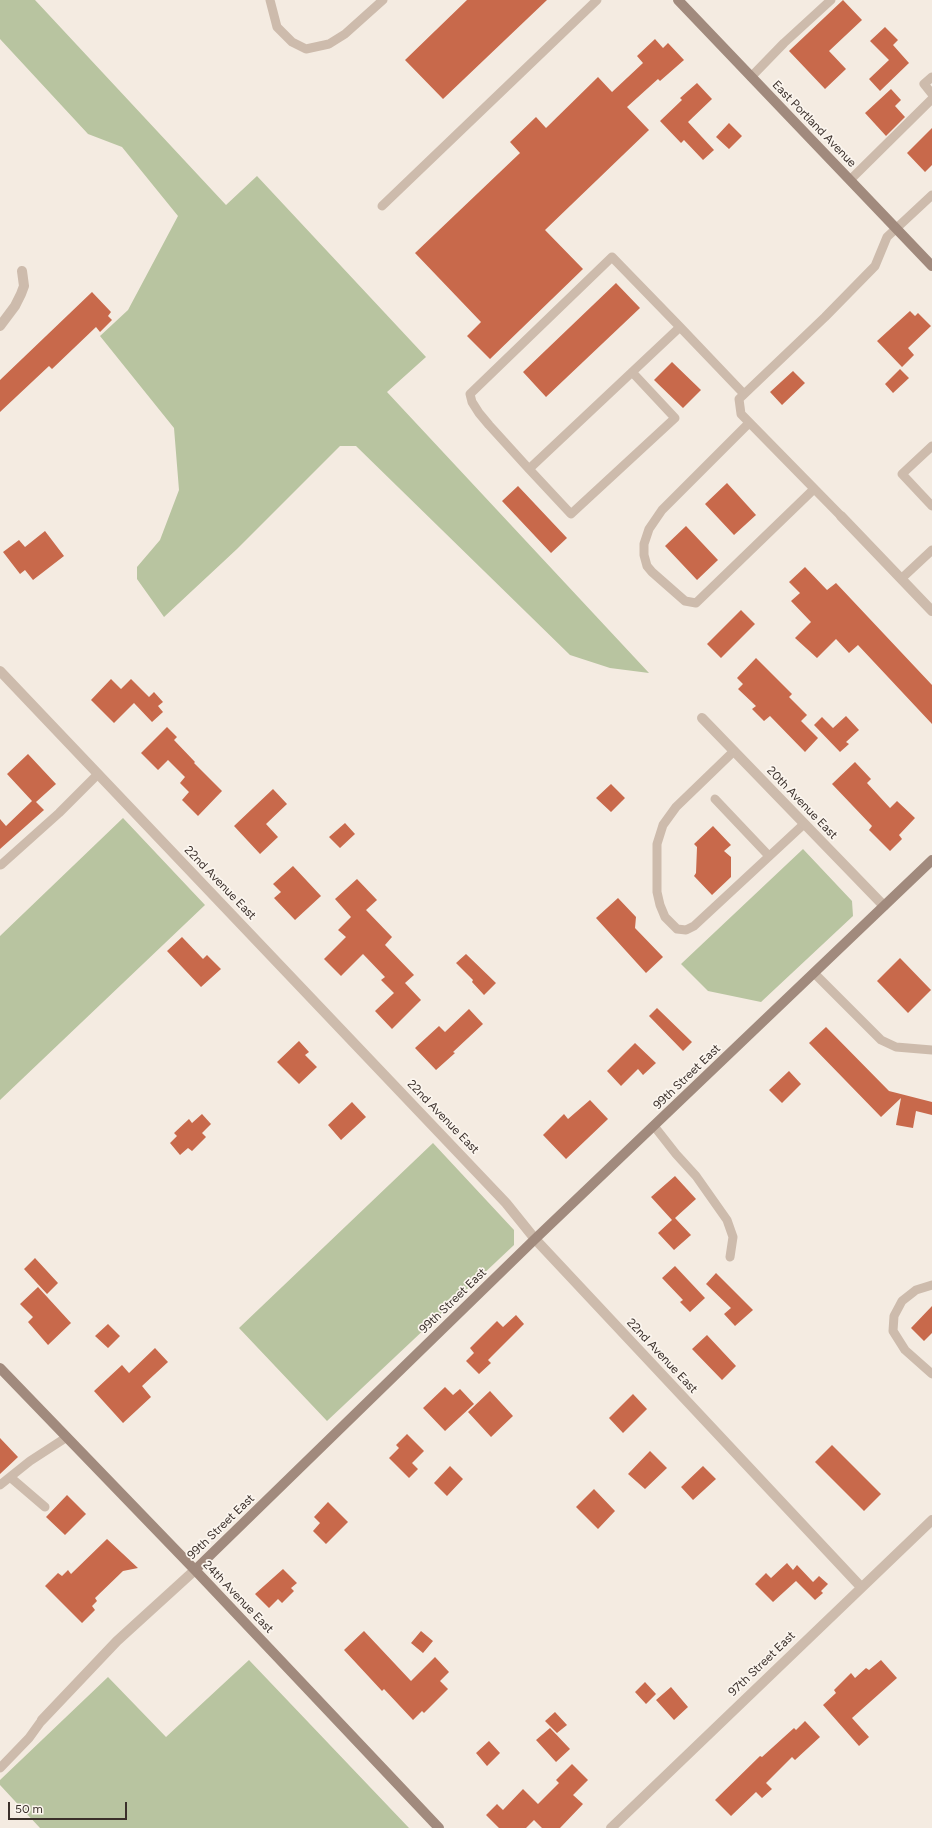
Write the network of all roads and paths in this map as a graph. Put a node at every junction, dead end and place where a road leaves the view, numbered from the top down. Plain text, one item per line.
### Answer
1 (383, 0) edge
2 (597, 0) edge
3 (678, 0) edge
4 (831, 0) edge
5 (271, 4) edge
6 (751, 77) junction
7 (932, 77) edge
8 (932, 94) edge
9 (932, 99) edge
10 (850, 180) junction
11 (932, 195) edge
12 (382, 206) dead end
13 (896, 228) junction
14 (932, 266) edge
15 (22, 271) dead end
16 (0, 326) edge
17 (680, 327) junction
18 (632, 372) junction
19 (744, 394) junction
20 (750, 423) junction
21 (932, 446) edge
22 (529, 469) junction
23 (814, 489) junction
24 (932, 506) edge
25 (841, 516) joint
26 (932, 550) edge
27 (901, 579) junction
28 (932, 611) edge
29 (0, 670) edge
30 (702, 718) dead end
31 (734, 750) junction
32 (98, 774) junction
33 (715, 799) dead end
34 (804, 824) junction
35 (769, 856) junction
36 (932, 860) edge
37 (1, 865) dead end
38 (884, 906) junction
39 (814, 973) junction
40 (932, 1050) edge
41 (654, 1126) junction
42 (535, 1239) junction
43 (730, 1257) dead end
44 (932, 1285) edge
45 (0, 1368) edge
46 (932, 1374) edge
47 (67, 1438) junction
48 (10, 1477) junction
49 (0, 1485) edge
50 (45, 1507) dead end
51 (932, 1520) edge
52 (195, 1570) junction
53 (861, 1588) junction
54 (42, 1720) joint
55 (0, 1768) edge
56 (439, 1828) edge
57 (611, 1828) edge

1 - 5 lane
2 - 12 lane
3 - 6 street, East Portland Avenue
4 - 6 lane
6 - 10 street, East Portland Avenue
7 - 8 lane
9 - 10 lane
10 - 13 street, East Portland Avenue
11 - 13 lane
13 - 14 street, East Portland Avenue
13 - 19 lane
15 - 16 street
17 - 18 lane
17 - 19 lane
17 - 22 lane
18 - 22 lane
18 - 22 lane
19 - 20 lane
20 - 23 lane
20 - 23 lane
21 - 24 lane
23 - 25 lane
25 - 27 street
26 - 27 lane
27 - 28 street
29 - 32 street, 22nd Avenue East
30 - 31 street, 20th Avenue East
31 - 34 street, 20th Avenue East
31 - 35 lane
32 - 37 lane
32 - 42 street, 22nd Avenue East
33 - 35 lane
34 - 35 lane
34 - 38 street, 20th Avenue East
36 - 38 street, 99th Street East
38 - 39 street, 99th Street East
39 - 40 lane
39 - 41 street, 99th Street East
41 - 42 street, 99th Street East
41 - 43 lane
42 - 52 street, 99th Street East
42 - 53 street, 22nd Avenue East
44 - 46 lane
45 - 47 street, 24th Avenue East
47 - 48 lane
47 - 52 street, 24th Avenue East
48 - 49 lane
48 - 50 lane
51 - 53 street, 97th Street East
52 - 54 street, 99th Street East
52 - 56 street, 24th Avenue East
53 - 57 street, 97th Street East
54 - 55 lane, 99th Street East

